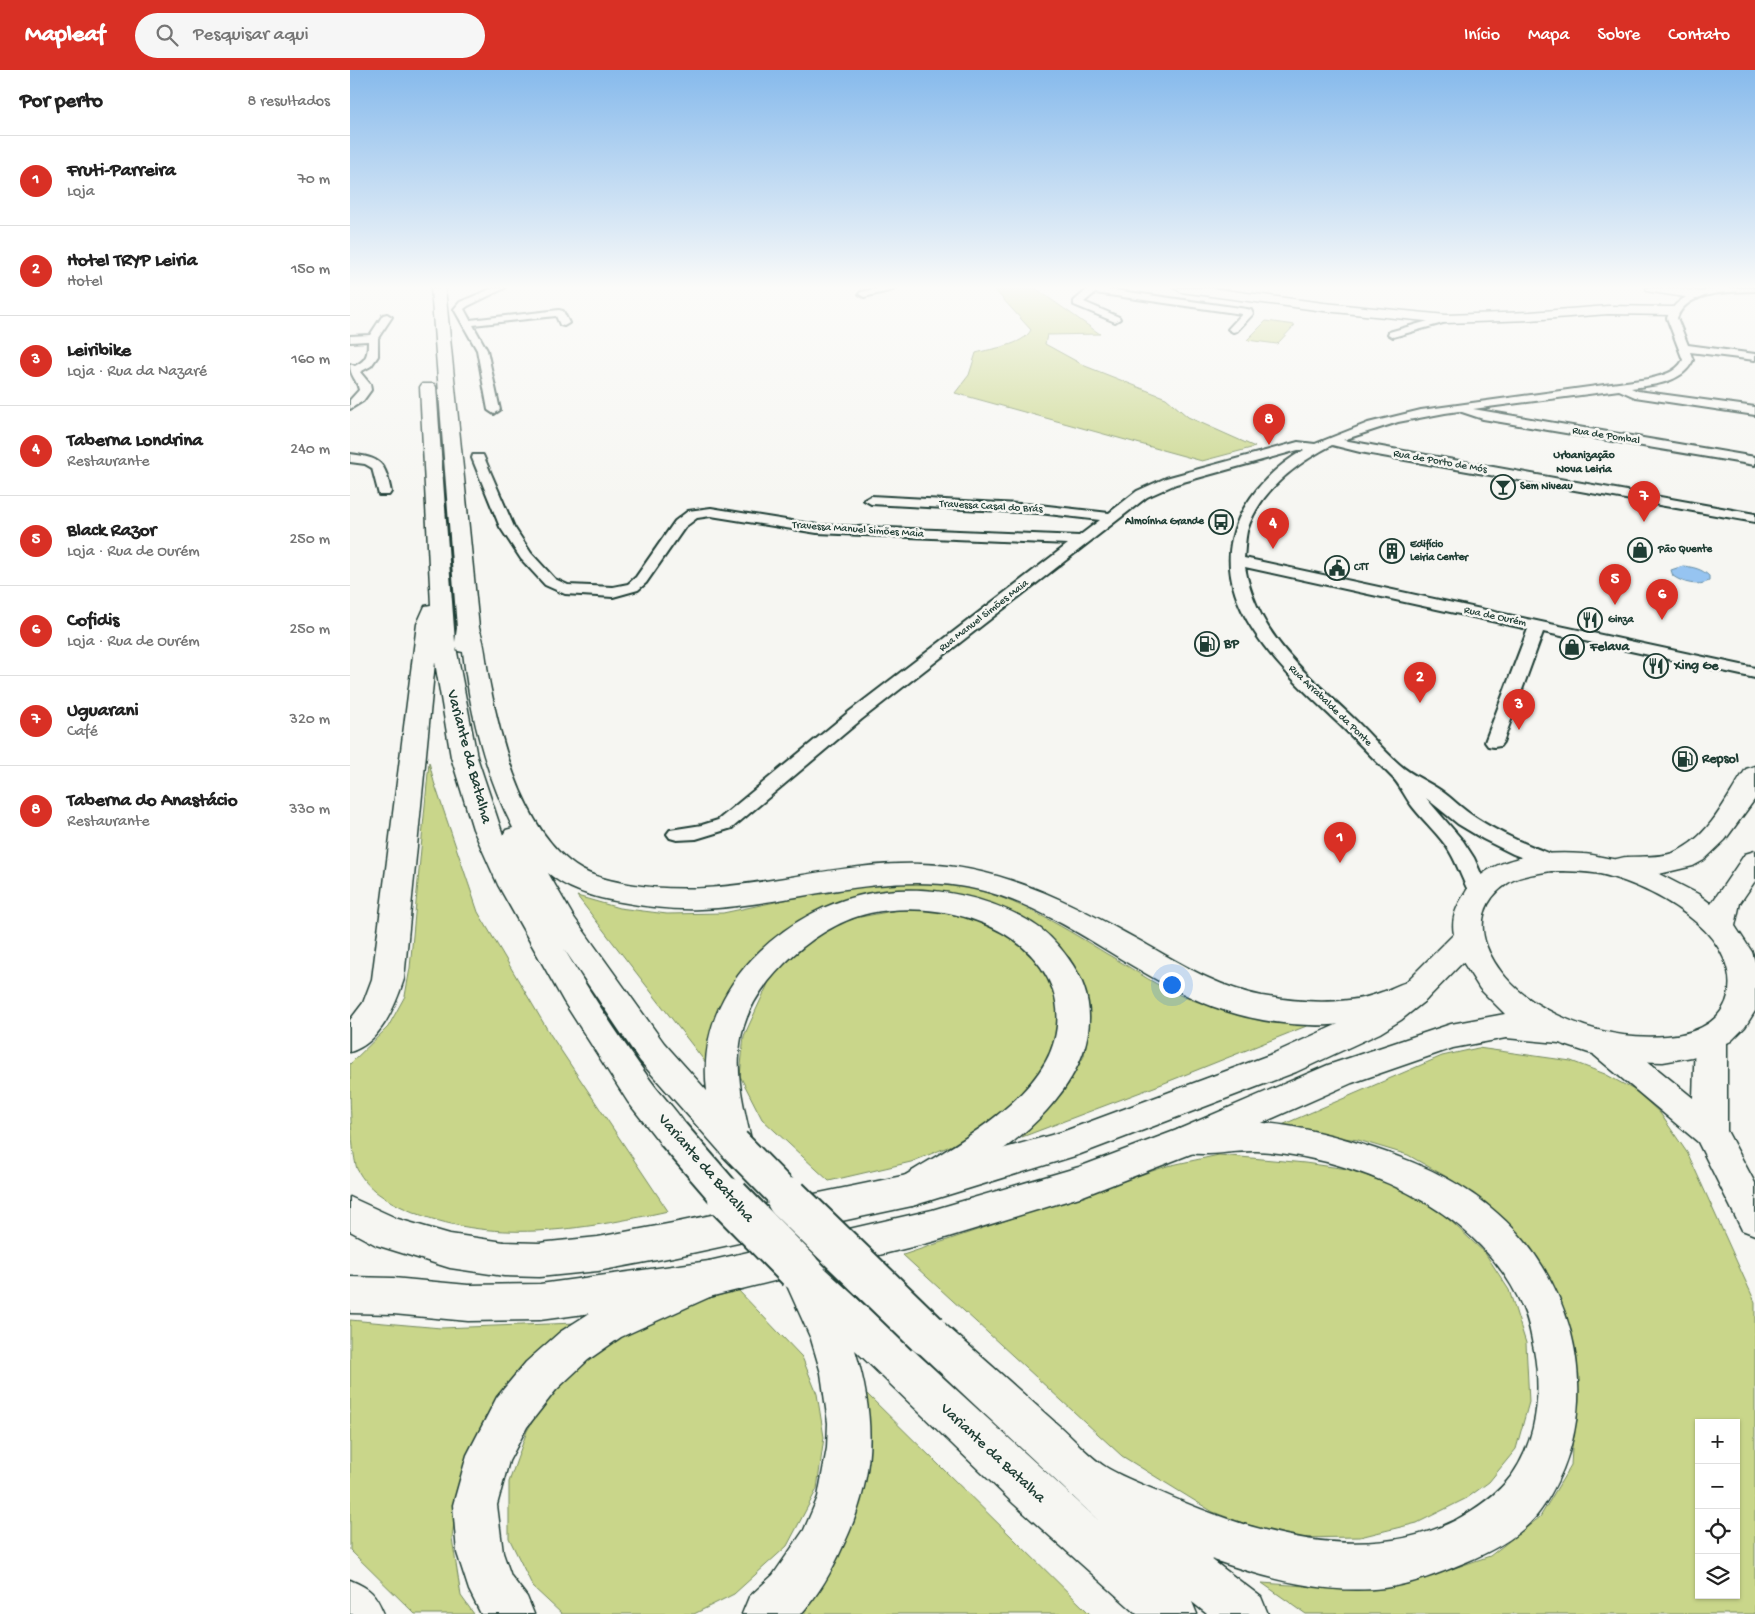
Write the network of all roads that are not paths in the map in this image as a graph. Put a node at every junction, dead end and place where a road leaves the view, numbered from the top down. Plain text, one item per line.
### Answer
1 (369, 360) edge
2 (444, 360) edge
3 (484, 360) edge
4 (1688, 360) edge
5 (352, 369) edge
6 (428, 375) dead end
7 (1614, 386) junction
8 (350, 405) edge
9 (1459, 407) junction
10 (494, 410) dead end
11 (1755, 411) edge
12 (1324, 445) junction
13 (350, 458) edge
14 (478, 458) dead end
15 (1755, 460) edge
16 (384, 492) dead end
17 (871, 500) dead end
18 (1111, 517) junction
19 (1755, 518) edge
20 (1080, 540) junction
21 (1236, 561) junction
22 (440, 594) junction
23 (1537, 626) junction
24 (468, 628) junction
25 (1755, 673) edge
26 (1494, 742) dead end
27 (1755, 774) edge
28 (1402, 776) junction
29 (676, 834) dead end
30 (1755, 860) edge
31 (1551, 862) junction
32 (1600, 865) junction
33 (1479, 892) junction
34 (1469, 937) junction
35 (1735, 941) edge
36 (1415, 992) junction
37 (1747, 1012) edge
38 (1560, 1031) junction
39 (1711, 1038) junction
40 (350, 1040) edge
41 (1606, 1046) junction
42 (1710, 1132) junction
43 (1189, 1140) junction
44 (734, 1144) junction
45 (912, 1190) junction
46 (350, 1214) edge
47 (1755, 1219) edge
48 (799, 1270) junction
49 (709, 1279) junction
50 (350, 1295) edge
51 (1094, 1485) junction
52 (350, 1604) edge
53 (360, 1614) edge
54 (510, 1614) edge
55 (766, 1614) edge
56 (1173, 1614) edge
57 (1244, 1614) edge

1 - 5 street
2 - 24 main road
3 - 10 street
4 - 7 street, Rua Arrabalde da Ponte
5 - 8 street
6 - 22 main road, Variante da Batalha
7 - 9 street, Rua Arrabalde da Ponte
7 - 11 street
9 - 12 street, Rua Arrabalde da Ponte
9 - 15 street, Rua de Pombal
12 - 18 street, Rua Manuel Simões Maia
12 - 19 street, Rua de Porto de Mós
12 - 21 street, Rua Arrabalde da Ponte
13 - 16 street
14 - 20 street, Travessa Manuel Simões Maia
17 - 18 street, Travessa Casal do Brás
18 - 20 street, Rua Manuel Simões Maia
20 - 29 street, Rua Manuel Simões Maia
21 - 23 street, Rua de Ourém
21 - 28 street, Rua Arrabalde da Ponte
22 - 40 main road
22 - 48 main road, Variante da Batalha, bridge
23 - 25 street, Rua de Ourém
23 - 26 street
24 - 36 main road
24 - 44 main road
27 - 32 main road
28 - 31 street, Rua Arrabalde da Ponte
28 - 33 street, Rua Arrabalde da Ponte
30 - 35 main road
31 - 32 main road
31 - 33 main road
32 - 35 main road
33 - 34 main road
34 - 36 main road
34 - 38 main road
35 - 37 main road
36 - 45 main road
37 - 39 main road
38 - 41 main road
38 - 43 main road
39 - 41 main road
39 - 42 main road
41 - 42 main road
42 - 47 main road
43 - 49 main road
43 - 51 main road
44 - 45 main road
44 - 51 main road, bridge
45 - 46 main road
48 - 55 main road
48 - 56 main road, Variante da Batalha
49 - 50 main road
49 - 54 main road
51 - 57 main road
52 - 53 main road

